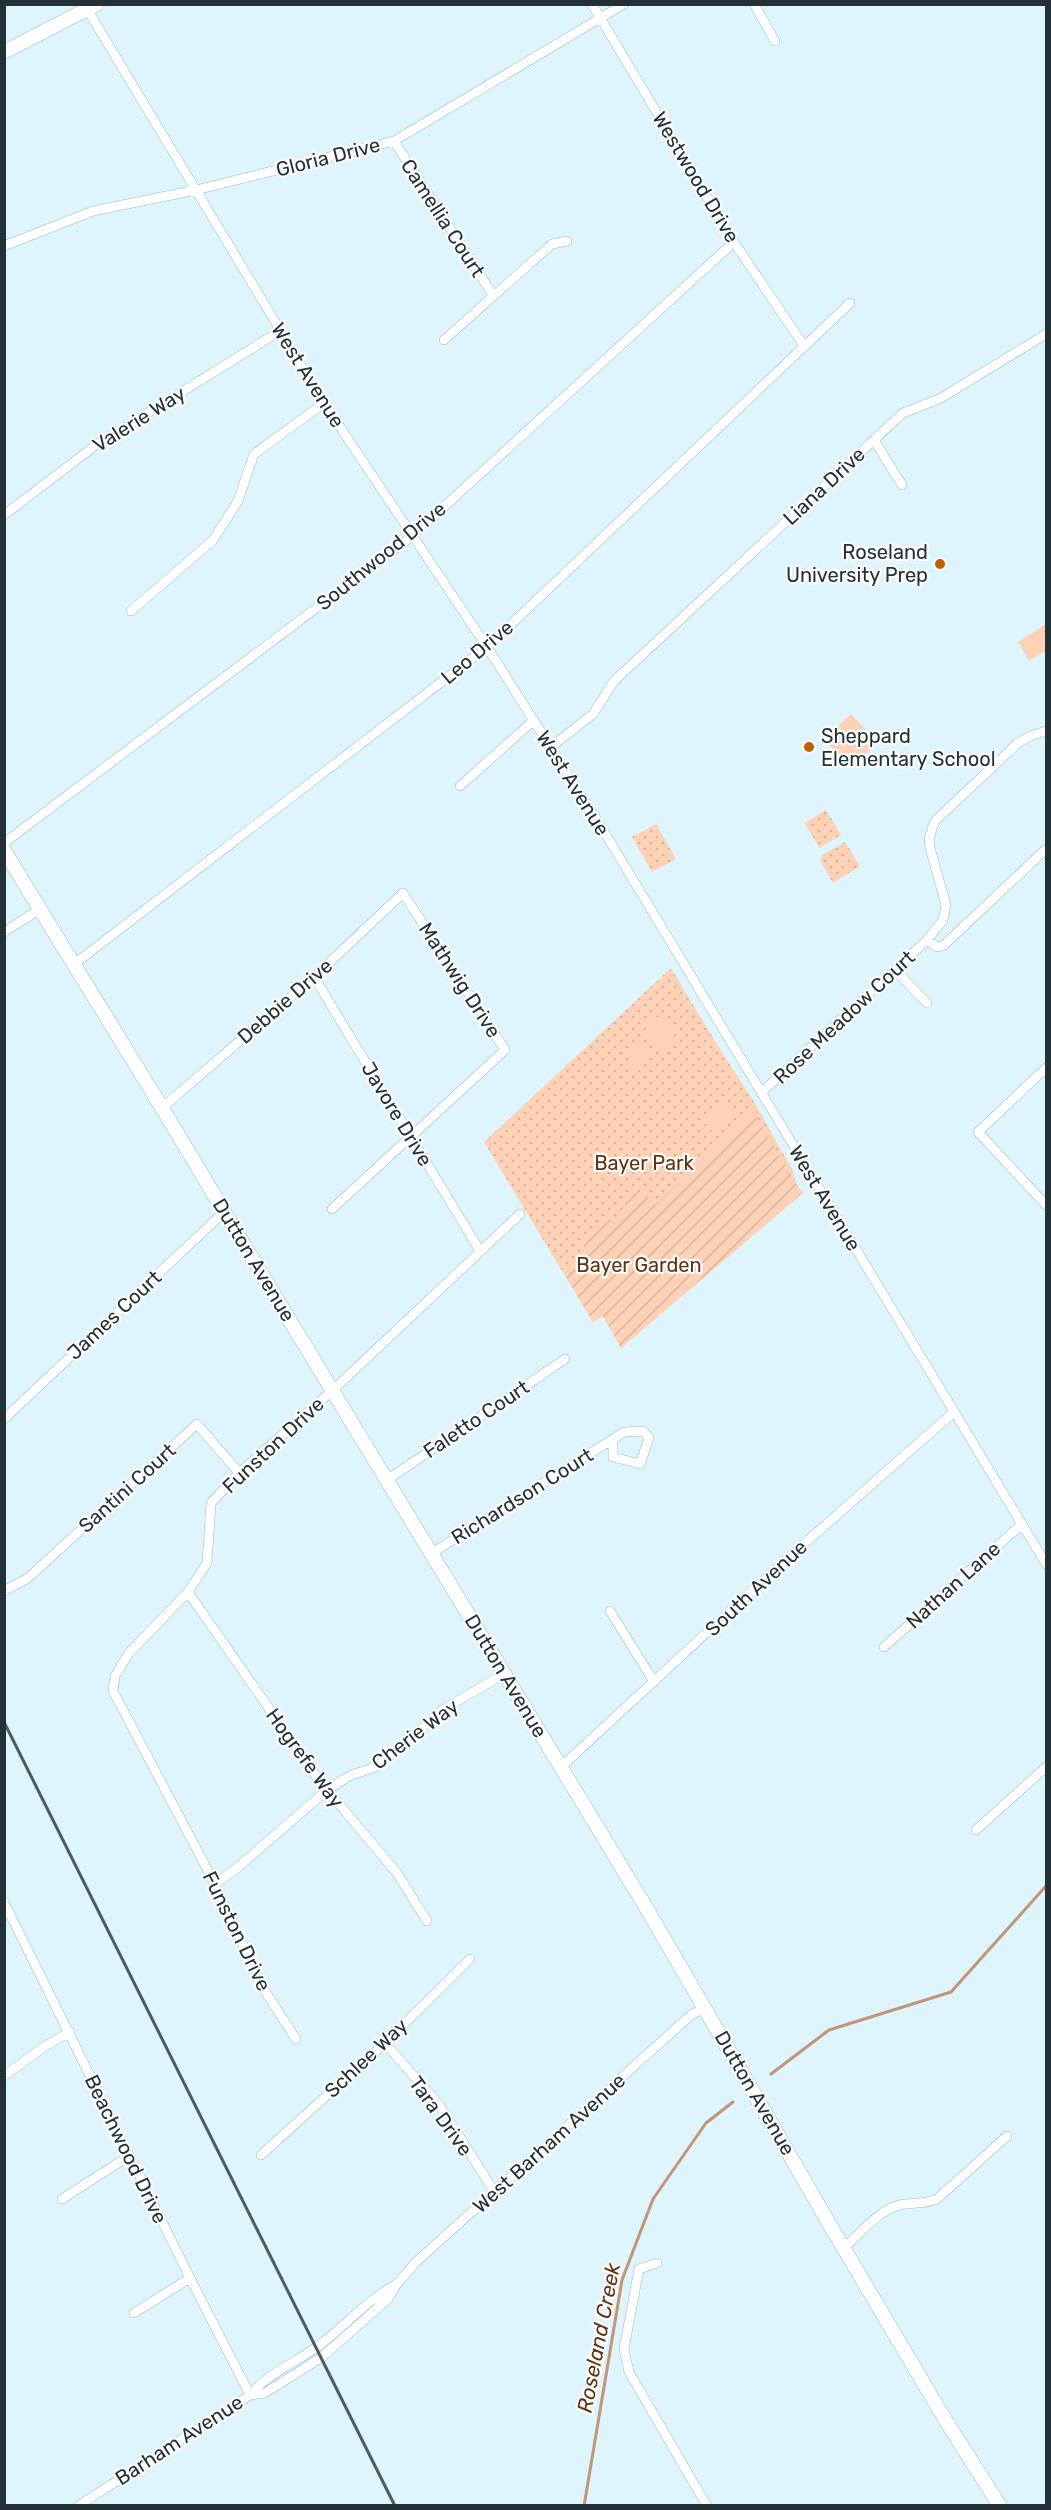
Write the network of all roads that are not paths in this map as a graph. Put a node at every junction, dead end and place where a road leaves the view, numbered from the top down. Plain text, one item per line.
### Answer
1 (592, 4) edge
2 (624, 4) edge
3 (754, 4) edge
4 (92, 7) edge
5 (602, 19) junction
6 (775, 41) dead end
7 (4, 52) edge
8 (394, 141) junction
9 (196, 190) junction
10 (567, 241) dead end
11 (734, 242) junction
12 (4, 246) edge
13 (493, 296) junction
14 (850, 303) dead end
15 (280, 331) junction
16 (1047, 334) edge
17 (444, 340) dead end
18 (804, 346) junction
19 (324, 403) junction
20 (874, 440) junction
21 (902, 485) dead end
22 (4, 515) edge
23 (412, 536) junction
24 (131, 611) dead end
25 (487, 647) junction
26 (534, 720) junction
27 (1047, 731) edge
28 (551, 747) junction
29 (460, 786) dead end
30 (4, 843) edge
31 (1047, 849) edge
32 (4, 850) edge
33 (404, 892) joint
34 (40, 909) junction
35 (4, 932) edge
36 (927, 940) junction
37 (73, 965) junction
38 (895, 970) junction
39 (314, 977) junction
40 (927, 1003) dead end
41 (1047, 1068) edge
42 (761, 1093) junction
43 (163, 1107) junction
44 (411, 1137) junction
45 (1047, 1205) edge
46 (332, 1209) dead end
47 (224, 1212) junction
48 (520, 1214) dead end
49 (480, 1251) junction
50 (565, 1359) dead end
51 (333, 1390) junction
52 (954, 1412) junction
53 (4, 1419) edge
54 (613, 1439) junction
55 (239, 1473) junction
56 (387, 1480) junction
57 (1022, 1524) junction
58 (1043, 1548) edge
59 (432, 1553) junction
60 (1047, 1564) edge
61 (4, 1591) edge
62 (188, 1592) junction
63 (610, 1611) dead end
64 (884, 1647) dead end
65 (505, 1673) junction
66 (654, 1682) junction
67 (561, 1767) junction
68 (1047, 1767) edge
69 (326, 1791) junction
70 (976, 1830) dead end
71 (215, 1884) junction
72 (6, 1908) edge
73 (427, 1921) dead end
74 (470, 1959) dead end
75 (706, 2007) junction
76 (70, 2032) junction
77 (296, 2039) dead end
78 (385, 2043) junction
79 (4, 2076) edge
80 (1007, 2136) dead end
81 (129, 2156) junction
82 (261, 2156) dead end
83 (494, 2192) junction
84 (63, 2199) dead end
85 (844, 2248) junction
86 (657, 2263) dead end
87 (190, 2278) junction
88 (397, 2284) junction
89 (134, 2313) dead end
90 (295, 2362) joint
91 (301, 2371) joint
92 (250, 2395) junction
93 (78, 2505) edge
94 (706, 2505) edge
95 (1000, 2505) edge

1 - 5 street, Westwood Drive
2 - 5 street, Gloria Drive
3 - 6 street
4 - 7 main road
4 - 9 street, West Avenue
5 - 8 street, Gloria Drive
5 - 11 street, Westwood Drive
8 - 9 street, Gloria Drive
8 - 13 street, Camellia Court
9 - 12 street, Gloria Drive
9 - 15 street, West Avenue
10 - 13 street, Camellia Court
11 - 18 street, Westwood Drive
11 - 23 street, Southwood Drive
13 - 17 street, Camellia Court
14 - 18 street, Leo Drive
15 - 19 street, West Avenue
15 - 22 street, Valerie Way
16 - 20 street, Liana Drive
18 - 25 street, Leo Drive
19 - 23 street, West Avenue
19 - 24 street
20 - 21 street
20 - 28 street, Liana Drive
23 - 25 street, West Avenue
23 - 30 street, Southwood Drive
25 - 26 street, West Avenue
25 - 37 street, Leo Drive
26 - 28 street, West Avenue
26 - 29 street
27 - 36 street, Rose Meadow Court
28 - 42 street, West Avenue
31 - 36 street, Rose Meadow Court
32 - 34 main road, Dutton Avenue
33 - 39 street, Debbie Drive
33 - 44 street, Mathwig Drive
34 - 35 street
34 - 37 main road, Dutton Avenue
36 - 38 street, Rose Meadow Court
37 - 43 main road, Dutton Avenue
38 - 40 street
38 - 42 street, Rose Meadow Court
39 - 43 street, Debbie Drive
39 - 44 street, Javore Drive
41 - 45 street
42 - 52 street, West Avenue
43 - 47 main road, Dutton Avenue
44 - 46 street
44 - 49 street, Javore Drive
47 - 51 main road, Dutton Avenue
47 - 53 street, James Court
48 - 49 street, Funston Drive
49 - 51 street, Funston Drive
50 - 56 street, Faletto Court
51 - 55 street, Funston Drive
51 - 56 main road, Dutton Avenue
52 - 57 street, West Avenue
52 - 66 street, South Avenue
54 - 54 street, Richardson Court
54 - 59 street, Richardson Court
55 - 61 street, Santini Court
55 - 62 street, Funston Drive
56 - 59 main road, Dutton Avenue
57 - 58 street, West Avenue
57 - 64 street, Nathan Lane
58 - 60 street, West Avenue
59 - 65 main road, Dutton Avenue
62 - 69 street, Hogrefe Way
62 - 71 street, Funston Drive
63 - 66 street
65 - 67 main road, Dutton Avenue
65 - 69 street, Cherie Way
66 - 67 street, South Avenue
67 - 75 main road, Dutton Avenue
68 - 70 street
69 - 71 street, Cherie Way
69 - 73 street, Hogrefe Way
71 - 77 street, Funston Drive
72 - 76 street, Beachwood Drive
74 - 78 street, Schlee Way
75 - 83 street, West Barham Avenue
75 - 85 main road, Dutton Avenue
76 - 79 street
76 - 81 street, Beachwood Drive
78 - 82 street, Schlee Way
78 - 83 street, Tara Drive
80 - 85 street
81 - 84 street
81 - 87 street, Beachwood Drive
83 - 88 street, West Barham Avenue
85 - 95 main road, Dutton Avenue
86 - 94 street
87 - 89 street
87 - 92 street, Beachwood Drive
88 - 90 street, West Barham Avenue
88 - 91 street, West Barham Avenue
90 - 92 street, Barham Avenue
91 - 92 street, Barham Avenue
92 - 93 street, Barham Avenue

